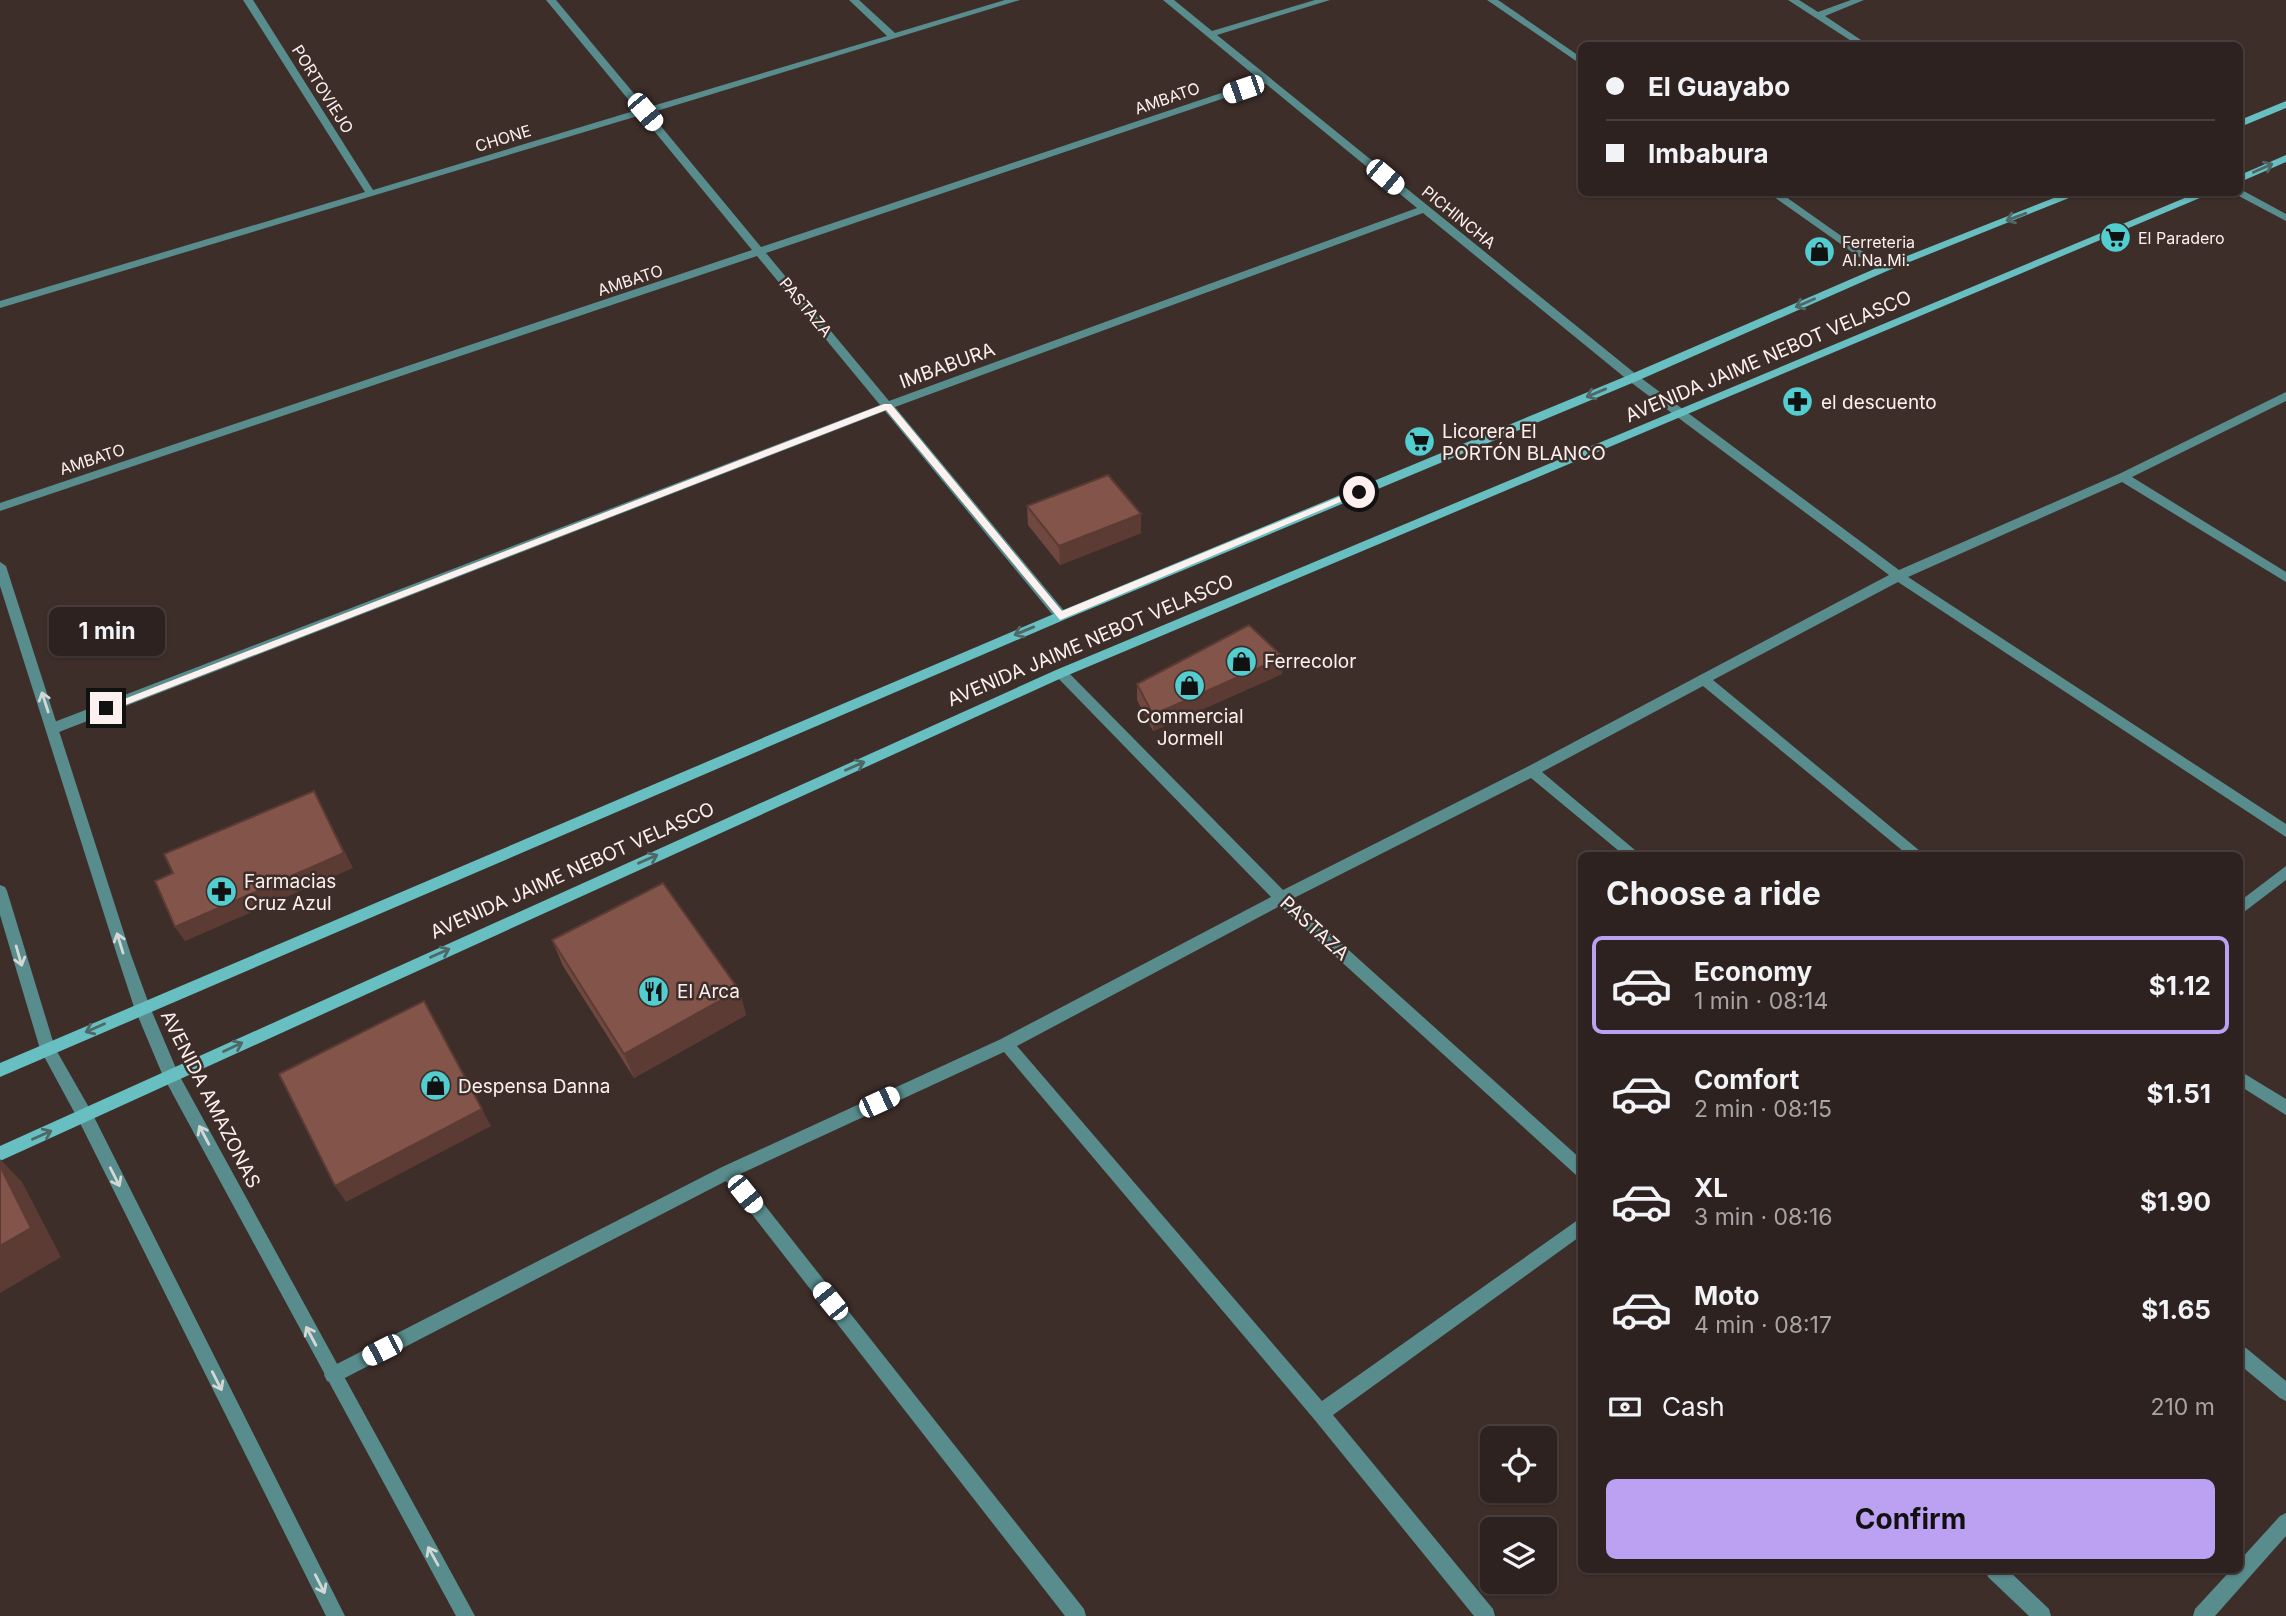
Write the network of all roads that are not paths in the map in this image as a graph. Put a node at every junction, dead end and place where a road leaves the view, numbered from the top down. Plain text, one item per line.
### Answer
1 (248, 0) edge
2 (551, 0) edge
3 (855, 0) edge
4 (1014, 0) edge
5 (1168, 0) edge
6 (1325, 0) edge
7 (1492, 0) edge
8 (1793, 0) edge
9 (1859, 0) edge
10 (1819, 15) junction
11 (1211, 34) junction
12 (894, 37) junction
13 (1860, 42) edge
14 (1578, 59) edge
15 (1269, 80) junction
16 (2286, 104) edge
17 (645, 112) junction
18 (2243, 123) edge
19 (2286, 158) edge
20 (2243, 178) edge
21 (371, 194) junction
22 (2243, 194) edge
23 (1778, 196) edge
24 (2069, 196) edge
25 (2200, 196) edge
26 (1423, 209) junction
27 (2286, 218) edge
28 (761, 252) junction
29 (1883, 269) junction
30 (0, 305) edge
31 (1633, 379) junction
32 (2286, 396) edge
33 (887, 406) junction
34 (1682, 415) junction
35 (2123, 477) junction
36 (0, 507) edge
37 (0, 566) edge
38 (1898, 576) junction
39 (2286, 578) edge
40 (1060, 616) junction
41 (1061, 673) junction
42 (1704, 680) junction
43 (54, 728) junction
44 (1532, 771) junction
45 (2286, 831) edge
46 (1630, 852) edge
47 (1914, 852) edge
48 (2286, 872) edge
49 (0, 891) edge
50 (1281, 898) junction
51 (2243, 907) edge
52 (142, 1007) junction
53 (1006, 1044) junction
54 (48, 1049) junction
55 (0, 1070) edge
56 (171, 1076) junction
57 (2243, 1080) edge
58 (2286, 1108) edge
59 (85, 1116) junction
60 (0, 1154) edge
61 (1578, 1166) edge
62 (728, 1172) junction
63 (1578, 1228) edge
64 (2243, 1356) edge
65 (333, 1375) junction
66 (2286, 1392) edge
67 (1320, 1413) junction
68 (2286, 1522) edge
69 (2243, 1570) edge
70 (1998, 1573) edge
71 (2240, 1573) edge
72 (336, 1616) edge
73 (466, 1616) edge
74 (1077, 1616) edge
75 (1486, 1616) edge
76 (2042, 1616) edge
77 (2202, 1616) edge

1 - 21 street, PORTOVIEJO
2 - 17 street, PASTAZA
3 - 12 street
4 - 12 street, CHONE
5 - 11 street, PICHINCHA
6 - 11 street
7 - 14 street
8 - 10 street
9 - 10 street
10 - 13 street
11 - 15 street, PICHINCHA
12 - 17 street, CHONE
15 - 26 street, PICHINCHA
15 - 28 street, AMBATO
16 - 18 main road
17 - 21 street, CHONE
17 - 28 street, PASTAZA
20 -> 19 main road
21 - 30 street, CHONE
22 - 27 street
23 - 29 street
24 -> 29 main road, AVENIDA JAIME NEBOT VELASCO
25 - 34 main road, AVENIDA JAIME NEBOT VELASCO
26 - 31 street, PICHINCHA
26 - 33 street, IMBABURA
28 - 33 street, PASTAZA
28 - 36 street, AMBATO
29 -> 31 main road, AVENIDA JAIME NEBOT VELASCO
31 - 34 street, PICHINCHA
31 -> 40 main road, AVENIDA JAIME NEBOT VELASCO
32 - 35 street
33 - 40 street, PASTAZA
33 - 43 street, IMBABURA
34 - 38 street, PICHINCHA
34 - 41 main road, AVENIDA JAIME NEBOT VELASCO
35 - 38 street
35 - 39 street
43 -> 37 street, AVENIDA AMAZONAS
38 - 42 street
38 - 45 street, PICHINCHA
40 -> 52 main road, AVENIDA JAIME NEBOT VELASCO
41 - 50 street, PASTAZA
56 -> 41 main road, AVENIDA JAIME NEBOT VELASCO
42 - 44 street
42 - 47 street
52 -> 43 street, AVENIDA AMAZONAS
44 - 46 street
44 - 50 street
48 - 51 street
49 -> 54 street
50 - 53 street
50 - 61 street, PASTAZA
52 -> 54 main road, AVENIDA JAIME NEBOT VELASCO
52 - 56 street, AVENIDA AMAZONAS
53 - 62 street
53 - 67 street
54 - 55 main road, AVENIDA JAIME NEBOT VELASCO
54 - 59 street
56 - 59 main road, AVENIDA JAIME NEBOT VELASCO
65 -> 56 street, AVENIDA AMAZONAS
57 - 58 street
60 -> 59 main road, AVENIDA JAIME NEBOT VELASCO
59 -> 72 street
62 - 65 street
62 - 74 street
63 - 67 street
64 - 66 street
73 -> 65 street, AVENIDA AMAZONAS
67 - 75 street
68 - 69 street
70 - 76 street
71 - 77 street

